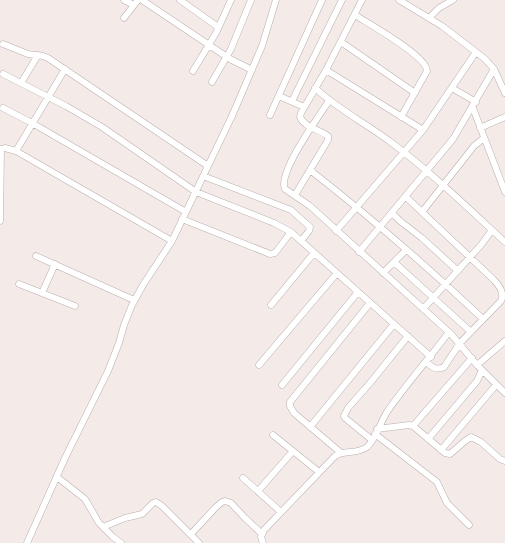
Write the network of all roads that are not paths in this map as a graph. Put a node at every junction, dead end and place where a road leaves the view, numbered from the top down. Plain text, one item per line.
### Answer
1 (124, 0) edge
2 (142, 0) edge
3 (180, 0) edge
4 (231, 0) edge
5 (252, 0) edge
6 (276, 0) edge
7 (322, 0) edge
8 (342, 0) edge
9 (362, 0) edge
10 (399, 0) edge
11 (453, 0) edge
12 (136, 2) edge
13 (355, 15) junction
14 (124, 18) dead end
15 (429, 18) junction
16 (218, 27) junction
17 (341, 42) junction
18 (3, 44) dead end
19 (209, 45) junction
20 (476, 52) junction
21 (38, 55) junction
22 (227, 57) junction
23 (65, 69) junction
24 (494, 69) junction
25 (252, 70) junction
26 (326, 70) junction
27 (193, 71) dead end
28 (4, 74) dead end
29 (212, 82) dead end
30 (21, 83) junction
31 (315, 88) junction
32 (452, 88) junction
33 (415, 93) junction
34 (505, 93) edge
35 (279, 96) junction
36 (48, 97) junction
37 (292, 101) junction
38 (329, 101) junction
39 (476, 102) junction
40 (304, 107) junction
41 (3, 108) dead end
42 (473, 108) junction
43 (270, 115) dead end
44 (401, 117) junction
45 (505, 117) edge
46 (32, 123) junction
47 (311, 128) junction
48 (480, 128) junction
49 (423, 130) junction
50 (484, 138) junction
51 (0, 150) edge
52 (16, 151) junction
53 (403, 153) junction
54 (208, 166) junction
55 (310, 170) junction
56 (427, 171) junction
57 (203, 176) junction
58 (443, 186) junction
59 (196, 192) junction
60 (505, 192) edge
61 (295, 195) junction
62 (406, 197) junction
63 (357, 207) junction
64 (186, 212) junction
65 (422, 212) junction
66 (392, 213) junction
67 (182, 219) junction
68 (0, 221) edge
69 (380, 228) junction
70 (492, 230) junction
71 (336, 231) junction
72 (291, 232) junction
73 (172, 240) junction
74 (300, 241) junction
75 (505, 242) edge
76 (406, 250) junction
77 (359, 252) junction
78 (314, 253) junction
79 (36, 256) dead end
80 (470, 257) junction
81 (394, 262) junction
82 (54, 264) junction
83 (458, 271) junction
84 (337, 273) junction
85 (383, 273) junction
86 (19, 284) dead end
87 (446, 284) junction
88 (358, 292) junction
89 (42, 293) junction
90 (433, 298) junction
91 (134, 300) junction
92 (370, 303) junction
93 (272, 305) dead end
94 (75, 306) dead end
95 (423, 309) junction
96 (483, 319) junction
97 (394, 324) junction
98 (449, 332) junction
99 (471, 332) junction
100 (408, 336) junction
101 (505, 341) edge
102 (460, 343) junction
103 (430, 357) junction
104 (472, 358) junction
105 (426, 362) junction
106 (259, 365) dead end
107 (477, 365) junction
108 (482, 370) junction
109 (496, 384) junction
110 (282, 385) dead end
111 (505, 393) edge
112 (413, 426) junction
113 (310, 427) junction
114 (376, 432) junction
115 (273, 435) dead end
116 (428, 439) junction
117 (372, 440) junction
118 (441, 450) junction
119 (293, 452) junction
120 (340, 452) junction
121 (505, 461) edge
122 (319, 472) junction
123 (57, 477) junction
124 (243, 478) dead end
125 (258, 491) junction
126 (281, 512) junction
127 (469, 525) dead end
128 (103, 527) junction
129 (190, 534) junction
130 (262, 534) junction
131 (27, 543) edge
132 (121, 543) edge
133 (199, 543) edge
134 (263, 543) edge

1 - 12 street
2 - 19 street
3 - 16 street
4 - 16 street
5 - 22 street
6 - 25 street
7 - 35 street
8 - 37 street
9 - 13 street
10 - 15 street
11 - 15 street
12 - 14 street
13 - 17 street
13 - 33 street
15 - 20 street
16 - 19 street
17 - 26 street
17 - 33 street
18 - 21 street
19 - 22 street
19 - 27 street
20 - 24 street
20 - 32 street
21 - 23 street
21 - 30 street
22 - 25 street
22 - 29 street
23 - 36 street
23 - 54 street
24 - 34 street
24 - 39 street
25 - 54 street
26 - 31 street
26 - 44 street
28 - 30 street
30 - 36 street
31 - 38 street
31 - 40 street
32 - 39 street
32 - 49 street
33 - 44 street
35 - 37 street
35 - 43 street
36 - 46 street
36 - 59 street
37 - 40 street
38 - 47 street
38 - 53 street
39 - 42 street
40 - 47 street
41 - 46 street
42 - 48 street
42 - 56 street
44 - 49 street
45 - 48 street
46 - 52 street
46 - 64 street
47 - 55 street
47 - 61 street
48 - 50 street
49 - 53 street
50 - 58 street
50 - 60 street
51 - 52 street
51 - 68 street
52 - 73 street
53 - 56 street
53 - 63 street
54 - 57 street
55 - 61 street
55 - 63 street
56 - 58 street
56 - 62 street
57 - 59 street
57 - 74 street
58 - 65 street
58 - 70 street
59 - 64 street
59 - 72 street
61 - 71 street
62 - 65 street
62 - 66 street
63 - 69 street
63 - 71 street
64 - 67 street
65 - 80 street
66 - 69 street
66 - 83 street
67 - 72 street
67 - 73 street
69 - 76 street
69 - 77 street
70 - 75 street
70 - 80 street
71 - 77 street
72 - 74 street
73 - 91 street
74 - 78 street
76 - 81 street
76 - 87 street
77 - 85 street
78 - 84 street
78 - 93 street
79 - 82 street
80 - 83 street
80 - 96 street
81 - 85 street
81 - 90 street
82 - 89 street
82 - 91 street
83 - 87 street
84 - 88 street
84 - 106 street
85 - 95 street
86 - 89 street
87 - 90 street
87 - 96 street
88 - 92 street
88 - 110 street
89 - 94 street
90 - 95 street
90 - 99 street
91 - 123 street
92 - 97 street
92 - 113 street
95 - 98 street
96 - 99 street
97 - 100 street
97 - 113 street
98 - 102 street
98 - 103 street
99 - 102 street
100 - 103 street
100 - 117 street
101 - 107 street
102 - 104 street
102 - 105 street
103 - 105 street
104 - 107 street
104 - 112 street
105 - 114 street
107 - 108 street
108 - 109 street
108 - 116 street
109 - 111 street
109 - 118 street
112 - 114 street
112 - 116 street
113 - 120 street
114 - 117 street
114 - 127 street
115 - 119 street
116 - 118 street
117 - 120 street
118 - 121 street
119 - 122 street
119 - 125 street
120 - 122 street
122 - 126 street
123 - 128 street
123 - 131 street
124 - 125 street
125 - 126 street
126 - 130 street
128 - 129 street
128 - 132 street
129 - 130 street
129 - 133 street
130 - 134 street

